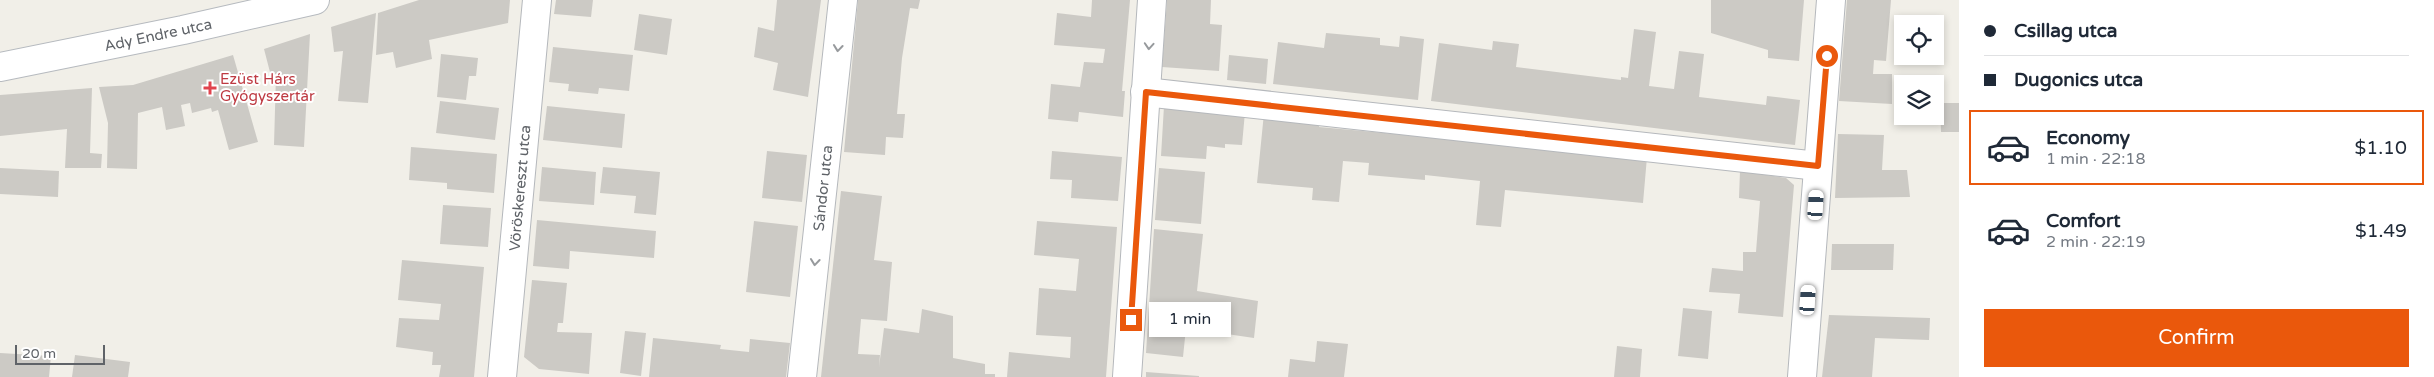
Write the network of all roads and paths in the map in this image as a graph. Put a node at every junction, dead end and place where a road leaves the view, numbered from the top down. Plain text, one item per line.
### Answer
1 (315, 0) edge
2 (537, 0) edge
3 (843, 0) edge
4 (1152, 0) edge
5 (1831, 0) edge
6 (0, 67) edge
7 (1146, 92) junction
8 (1818, 166) junction
9 (502, 377) edge
10 (802, 377) edge
11 (1127, 377) edge
12 (1802, 377) edge

1 - 6 street, Ady Endre utca
2 - 9 street, Vöröskereszt utca
3 -> 10 street, Sándor utca
4 -> 7 street
5 - 8 street
7 - 8 street
7 - 11 street
8 - 12 street

